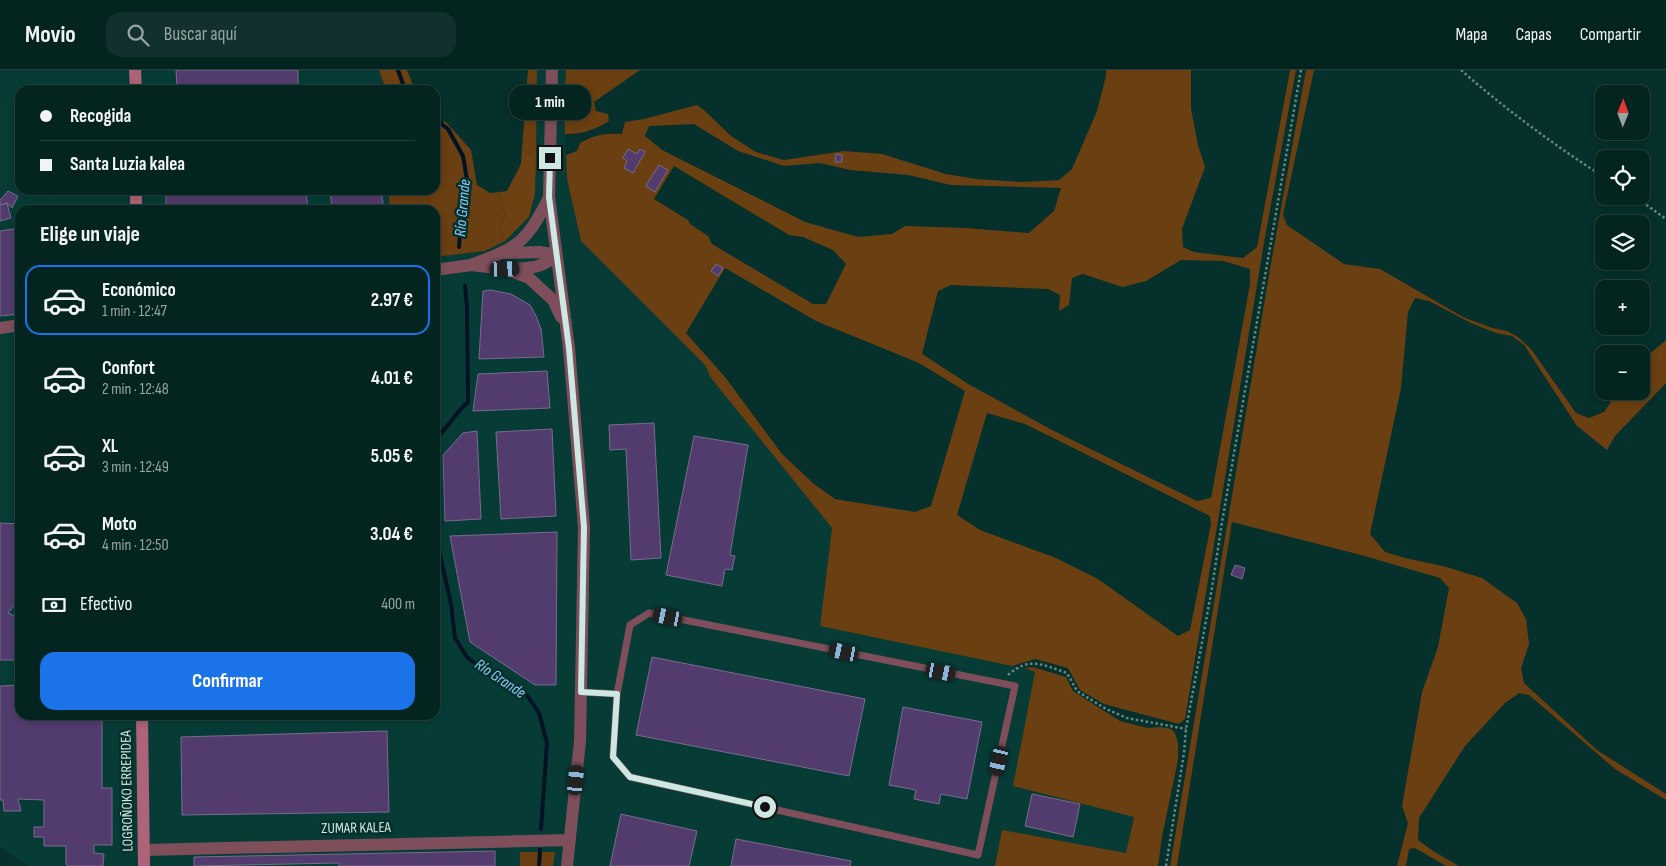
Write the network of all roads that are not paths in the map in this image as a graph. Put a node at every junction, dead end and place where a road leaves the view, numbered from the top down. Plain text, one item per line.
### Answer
1 (135, 70) edge
2 (552, 70) edge
3 (136, 85) edge
4 (549, 197) junction
5 (503, 253) junction
6 (556, 255) junction
7 (471, 265) junction
8 (440, 269) edge
9 (505, 269) junction
10 (15, 326) edge
11 (566, 326) junction
12 (0, 328) edge
13 (581, 692) junction
14 (617, 694) junction
15 (142, 720) edge
16 (570, 840) junction
17 (144, 850) junction
18 (144, 866) edge
19 (567, 866) edge

1 - 3 main road
2 - 4 street
4 - 5 street
4 - 6 street
5 - 6 street
5 - 7 street
6 - 9 street
6 - 11 street
7 - 8 street
7 - 9 street
9 - 11 street
10 - 12 street
11 - 13 street
13 - 14 lane
13 - 16 street
14 - 14 lane
15 - 17 main road, LOGROÑOKO ERREPIDEA
16 - 17 street, ZUMAR KALEA
16 - 19 street
17 - 18 main road, LOGROÑOKO ERREPIDEA

